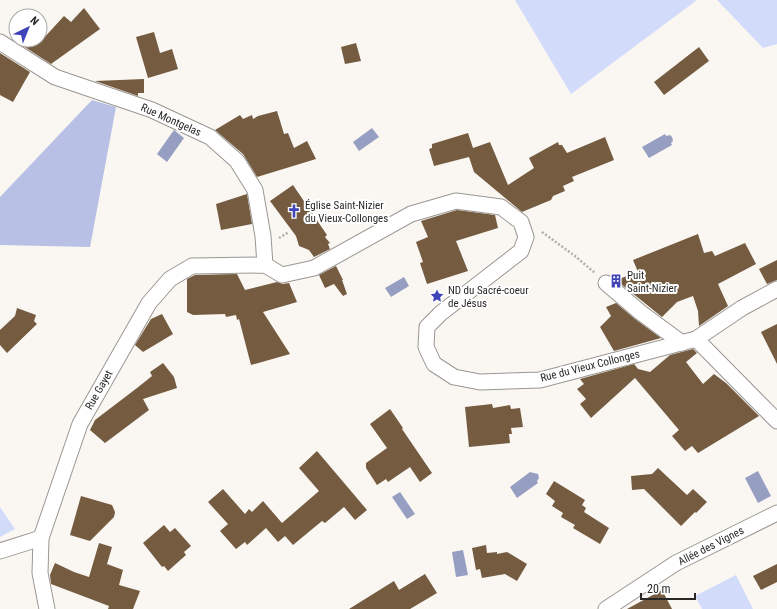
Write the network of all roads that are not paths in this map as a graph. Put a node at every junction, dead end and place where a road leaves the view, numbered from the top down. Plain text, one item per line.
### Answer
1 (0, 42) edge
2 (265, 265) junction
3 (606, 283) road end
4 (777, 289) edge
5 (689, 341) junction
6 (777, 421) edge
7 (777, 513) edge
8 (41, 538) junction
9 (0, 551) edge
10 (47, 609) edge
11 (606, 609) edge

1 - 2 street, Rue Montgelas
2 - 5 street, Rue du Vieux Collonges
2 - 8 street, Rue Gayet
3 - 5 street
4 - 5 street, Rue du Vieux Collonges
5 - 6 street
7 - 11 street, Allée des Vignes
8 - 9 street
8 - 10 street, Rue Gayet

